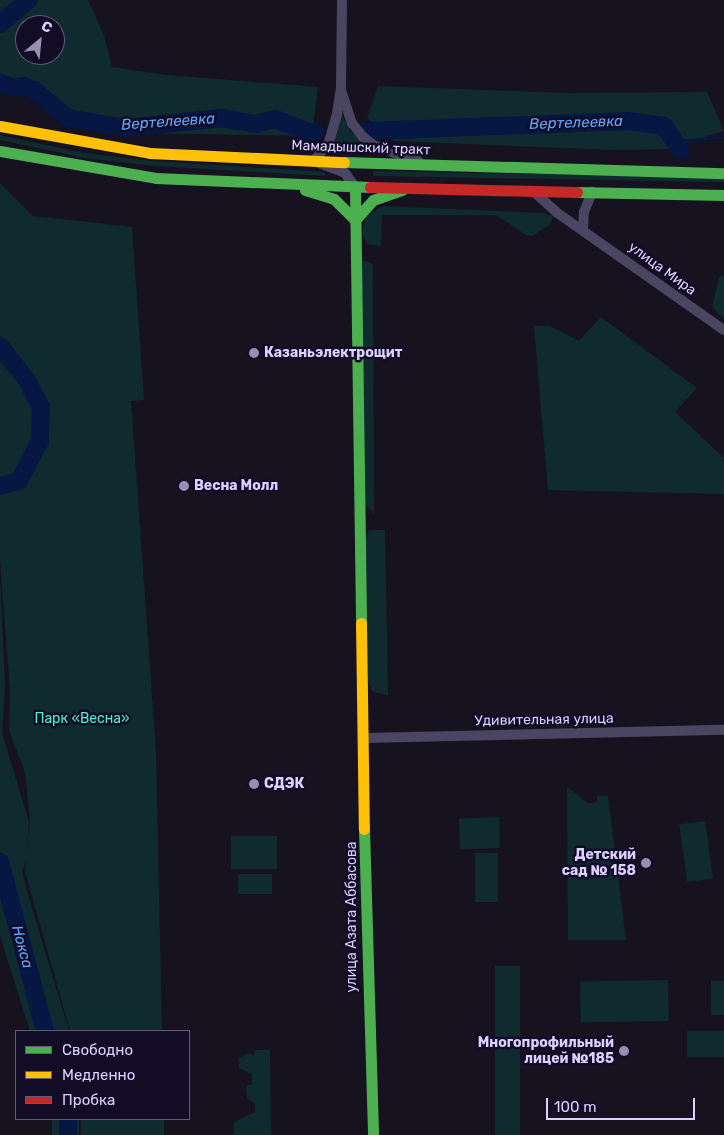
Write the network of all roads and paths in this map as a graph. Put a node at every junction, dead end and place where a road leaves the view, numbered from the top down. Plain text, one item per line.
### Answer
1 (342, 0) edge
2 (341, 88) junction
3 (0, 126) edge
4 (0, 151) edge
5 (314, 161) junction
6 (434, 166) junction
7 (724, 173) edge
8 (283, 185) junction
9 (355, 187) junction
10 (410, 188) junction
11 (533, 191) junction
12 (592, 192) junction
13 (723, 195) edge
14 (355, 220) junction
15 (583, 229) junction
16 (724, 330) edge
17 (724, 730) edge
18 (364, 738) junction
19 (373, 1135) edge

1 - 2 street
2 - 5 street
2 - 6 street
3 - 5 main road, Мамадышский тракт
4 - 8 main road
5 - 6 main road, Мамадышский тракт
5 - 9 street
6 - 7 main road, Мамадышский тракт
8 - 9 main road
8 - 14 main road
9 - 10 main road
9 - 14 main road, улица Азата Аббасова
10 - 11 main road
10 - 14 main road
11 - 12 main road
11 - 15 street, улица Мира
12 - 13 main road
12 - 15 street
14 - 18 main road, улица Азата Аббасова
15 - 16 street, улица Мира
17 - 18 street, Удивительная улица
18 - 19 main road, улица Азата Аббасова

